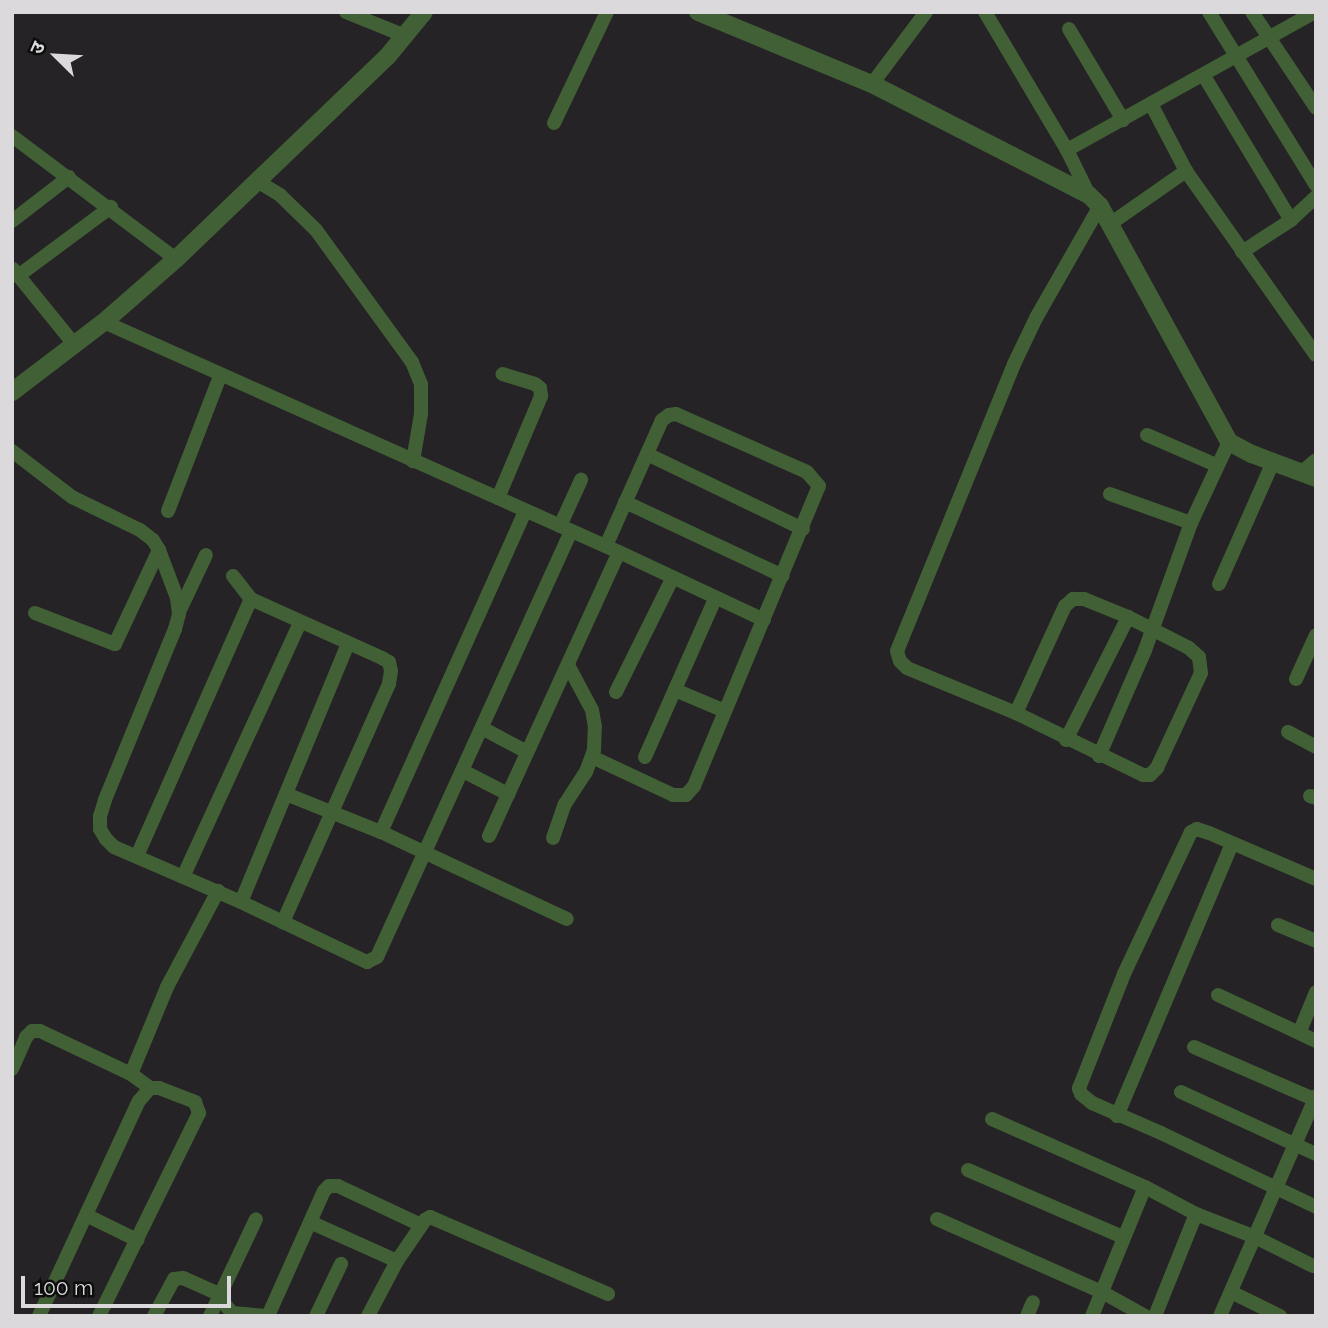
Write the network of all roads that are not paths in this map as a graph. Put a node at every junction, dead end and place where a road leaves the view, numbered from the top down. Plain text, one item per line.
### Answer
1 (346, 12) edge
2 (424, 12) edge
3 (607, 12) edge
4 (698, 12) edge
5 (926, 12) edge
6 (985, 12) edge
7 (1209, 12) edge
8 (1252, 12) edge
9 (1315, 12) edge
10 (1069, 29) dead end
11 (405, 36) junction
12 (1270, 39) junction
13 (1235, 57) junction
14 (1203, 76) junction
15 (872, 85) junction
16 (1152, 104) junction
17 (1316, 108) edge
18 (1123, 120) junction
19 (554, 123) dead end
20 (12, 136) edge
21 (1067, 150) junction
22 (1186, 171) junction
23 (69, 177) junction
24 (257, 181) junction
25 (1316, 185) edge
26 (1316, 197) edge
27 (1094, 200) junction
28 (111, 207) junction
29 (1291, 220) junction
30 (12, 221) edge
31 (1110, 224) junction
32 (1242, 251) junction
33 (176, 259) junction
34 (15, 272) edge
35 (104, 322) junction
36 (74, 344) junction
37 (1316, 355) edge
38 (502, 374) dead end
39 (220, 376) junction
40 (12, 392) edge
41 (1147, 435) dead end
42 (1229, 442) junction
43 (12, 451) edge
44 (647, 454) junction
45 (1316, 460) edge
46 (413, 461) junction
47 (1273, 461) junction
48 (1216, 465) junction
49 (1309, 475) edge
50 (580, 480) dead end
51 (1111, 494) dead end
52 (498, 498) junction
53 (625, 502) junction
54 (168, 511) dead end
55 (525, 511) junction
56 (1191, 523) junction
57 (566, 528) junction
58 (803, 529) junction
59 (612, 549) junction
60 (159, 550) junction
61 (206, 555) dead end
62 (233, 576) dead end
63 (783, 576) junction
64 (671, 579) junction
65 (1219, 584) dead end
66 (251, 599) junction
67 (715, 599) junction
68 (35, 613) dead end
69 (179, 614) junction
70 (1128, 617) junction
71 (764, 620) junction
72 (300, 623) junction
73 (1152, 627) junction
74 (1316, 635) edge
75 (348, 644) junction
76 (568, 665) junction
77 (1296, 679) dead end
78 (675, 690) junction
79 (616, 692) dead end
80 (725, 711) junction
81 (1016, 713) junction
82 (482, 728) junction
83 (1288, 732) dead end
84 (1066, 740) junction
85 (1316, 747) edge
86 (527, 752) junction
87 (1098, 756) junction
88 (592, 757) junction
89 (645, 757) dead end
90 (463, 771) junction
91 (286, 794) junction
92 (508, 794) junction
93 (330, 814) junction
94 (381, 832) junction
95 (489, 836) dead end
96 (553, 838) dead end
97 (1233, 844) junction
98 (425, 853) junction
99 (136, 856) junction
100 (183, 877) junction
101 (1316, 879) edge
102 (218, 891) junction
103 (241, 902) junction
104 (567, 919) dead end
105 (284, 922) junction
106 (1278, 925) dead end
107 (1316, 942) edge
108 (1316, 992) edge
109 (1218, 995) dead end
110 (1300, 1031) junction
111 (1316, 1041) edge
112 (1194, 1047) dead end
113 (12, 1069) edge
114 (131, 1074) junction
115 (150, 1088) junction
116 (1181, 1092) dead end
117 (1315, 1098) edge
118 (1117, 1116) junction
119 (992, 1119) dead end
120 (1293, 1143) junction
121 (1316, 1154) edge
122 (968, 1170) dead end
123 (1145, 1187) junction
124 (1277, 1188) junction
125 (1316, 1207) edge
126 (1196, 1214) junction
127 (88, 1216) junction
128 (256, 1219) dead end
129 (937, 1219) dead end
130 (310, 1222) junction
131 (421, 1225) junction
132 (1124, 1237) junction
133 (1255, 1237) junction
134 (137, 1240) junction
135 (397, 1261) junction
136 (341, 1264) dead end
137 (1313, 1266) dead end
138 (1102, 1292) junction
139 (1231, 1292) junction
140 (608, 1294) dead end
141 (219, 1296) junction
142 (39, 1316) edge
143 (99, 1316) edge
144 (155, 1316) edge
145 (211, 1316) edge
146 (267, 1316) edge
147 (316, 1316) edge
148 (368, 1316) edge
149 (1092, 1316) edge
150 (1145, 1316) edge
151 (1154, 1316) edge
152 (1220, 1316) edge
153 (1280, 1316) edge

1 - 11 street
2 - 11 street
3 - 19 street
4 - 15 street
5 - 15 street
6 - 21 street
7 - 13 street
8 - 12 street
9 - 12 street
10 - 18 street
11 - 24 street
12 - 13 street
12 - 17 street
13 - 14 street
13 - 25 street
14 - 16 street
14 - 29 street
15 - 27 street
16 - 18 street
16 - 22 street
18 - 21 street
20 - 23 street
21 - 27 street
22 - 31 street
22 - 32 street
23 - 28 street
23 - 30 street
24 - 33 street
24 - 46 street
26 - 29 street
27 - 31 street
27 - 81 street
28 - 33 street
28 - 34 street
29 - 32 street
31 - 42 street
32 - 37 street
33 - 35 street
34 - 36 street
35 - 36 street
35 - 39 street
36 - 40 street
38 - 52 street
39 - 46 street
39 - 54 street
41 - 48 street
42 - 47 street
42 - 48 street
43 - 60 street
44 - 53 street
44 - 58 street
44 - 58 street
45 - 49 street
46 - 52 street
47 - 49 street
47 - 65 street
48 - 56 street
50 - 57 street
51 - 56 street
52 - 55 street
53 - 59 street
53 - 63 street
55 - 57 street
55 - 94 street
56 - 73 street
57 - 59 street
57 - 82 street
58 - 63 street
59 - 64 street
59 - 76 street
60 - 68 street
60 - 69 street
61 - 69 street
62 - 66 street
63 - 71 street
64 - 67 street
64 - 79 street
66 - 72 street
66 - 99 street
67 - 71 street
67 - 78 street
69 - 99 street
70 - 73 street
70 - 81 street
70 - 84 street
71 - 80 street
72 - 75 street
72 - 100 street
73 - 87 street
73 - 87 street
74 - 77 street
75 - 91 street
75 - 93 street
76 - 86 street
76 - 88 street
78 - 80 street
78 - 89 street
80 - 88 street
81 - 84 street
82 - 86 street
82 - 90 street
83 - 85 street
84 - 87 street
86 - 92 street
88 - 96 street
90 - 92 street
90 - 98 street
91 - 93 street
91 - 103 street
92 - 95 street
93 - 94 street
93 - 105 street
94 - 98 street
97 - 101 street
97 - 118 street
97 - 118 street
98 - 104 street
98 - 105 street
99 - 100 street
100 - 102 street
102 - 103 street
102 - 114 street
103 - 105 street
106 - 107 street
108 - 110 street
109 - 110 street
110 - 111 street
112 - 117 street
113 - 114 street
114 - 115 street
115 - 127 street
115 - 134 street
116 - 120 street
117 - 120 street
118 - 124 street
119 - 123 street
120 - 121 street
120 - 124 street
122 - 132 street
123 - 126 street
123 - 132 street
124 - 125 street
124 - 133 street
126 - 133 street
126 - 151 street
127 - 134 street
127 - 142 street
128 - 141 street
129 - 138 street
130 - 131 street
130 - 135 street
130 - 146 street
131 - 135 street
131 - 140 street
132 - 138 street
133 - 137 street
133 - 139 street
134 - 143 street
135 - 148 street
136 - 147 street
138 - 149 street
138 - 150 street
139 - 152 street
139 - 153 street
141 - 144 street
141 - 145 street
141 - 146 street

